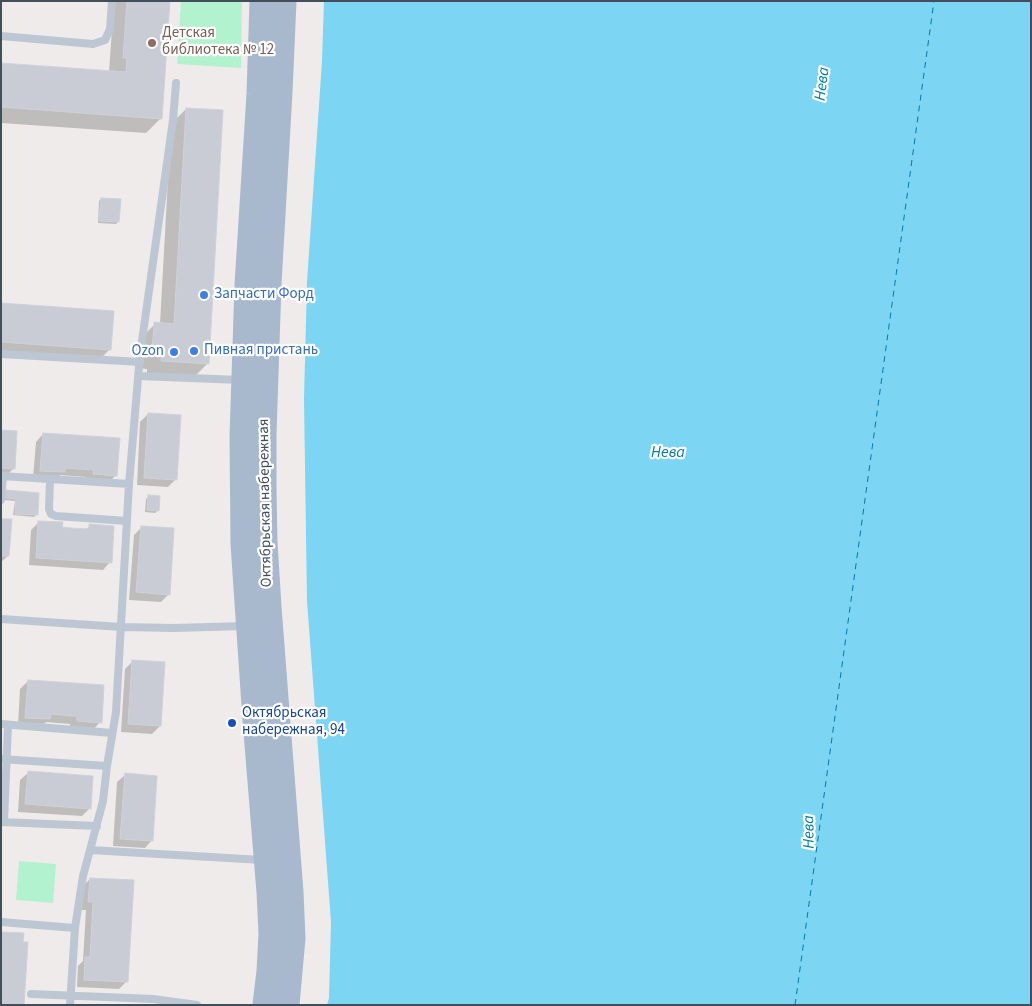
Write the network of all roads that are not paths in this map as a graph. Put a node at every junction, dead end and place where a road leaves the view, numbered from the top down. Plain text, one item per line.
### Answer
1 (112, 1) edge
2 (262, 1) edge
3 (284, 1) edge
4 (1, 36) edge
5 (176, 83) dead end
6 (1, 354) edge
7 (140, 362) junction
8 (138, 376) junction
9 (243, 380) junction
10 (2, 476) edge
11 (50, 479) junction
12 (129, 484) junction
13 (1, 500) edge
14 (127, 521) junction
15 (1, 619) edge
16 (248, 626) junction
17 (121, 627) junction
18 (5, 725) edge
19 (112, 733) junction
20 (4, 759) edge
21 (107, 766) junction
22 (2, 822) edge
23 (96, 826) junction
24 (90, 850) junction
25 (267, 860) junction
26 (1, 922) edge
27 (75, 928) junction
28 (31, 994) dead end
29 (71, 995) junction
30 (70, 1005) edge
31 (197, 1005) edge
32 (265, 1005) edge
33 (287, 1005) edge

1 - 4 lane
2 - 9 main road, Октябрьская набережная
3 - 33 main road, Октябрьская набережная
5 - 7 lane
6 - 7 lane
7 - 8 lane
8 - 9 lane
8 - 12 lane
9 - 16 main road, Октябрьская набережная
10 - 11 lane
10 - 13 lane
11 - 12 lane
11 - 14 lane
12 - 14 lane
14 - 17 lane
15 - 17 lane
16 - 17 lane
16 - 25 main road, Октябрьская набережная
17 - 19 lane
18 - 19 lane
18 - 20 lane
19 - 21 lane
20 - 21 lane
20 - 22 lane
21 - 23 lane
22 - 23 lane
23 - 24 lane
24 - 25 lane
24 - 27 lane
25 - 32 main road, Октябрьская набережная
26 - 27 lane
27 - 29 lane
28 - 29 lane
29 - 30 lane
29 - 31 lane

